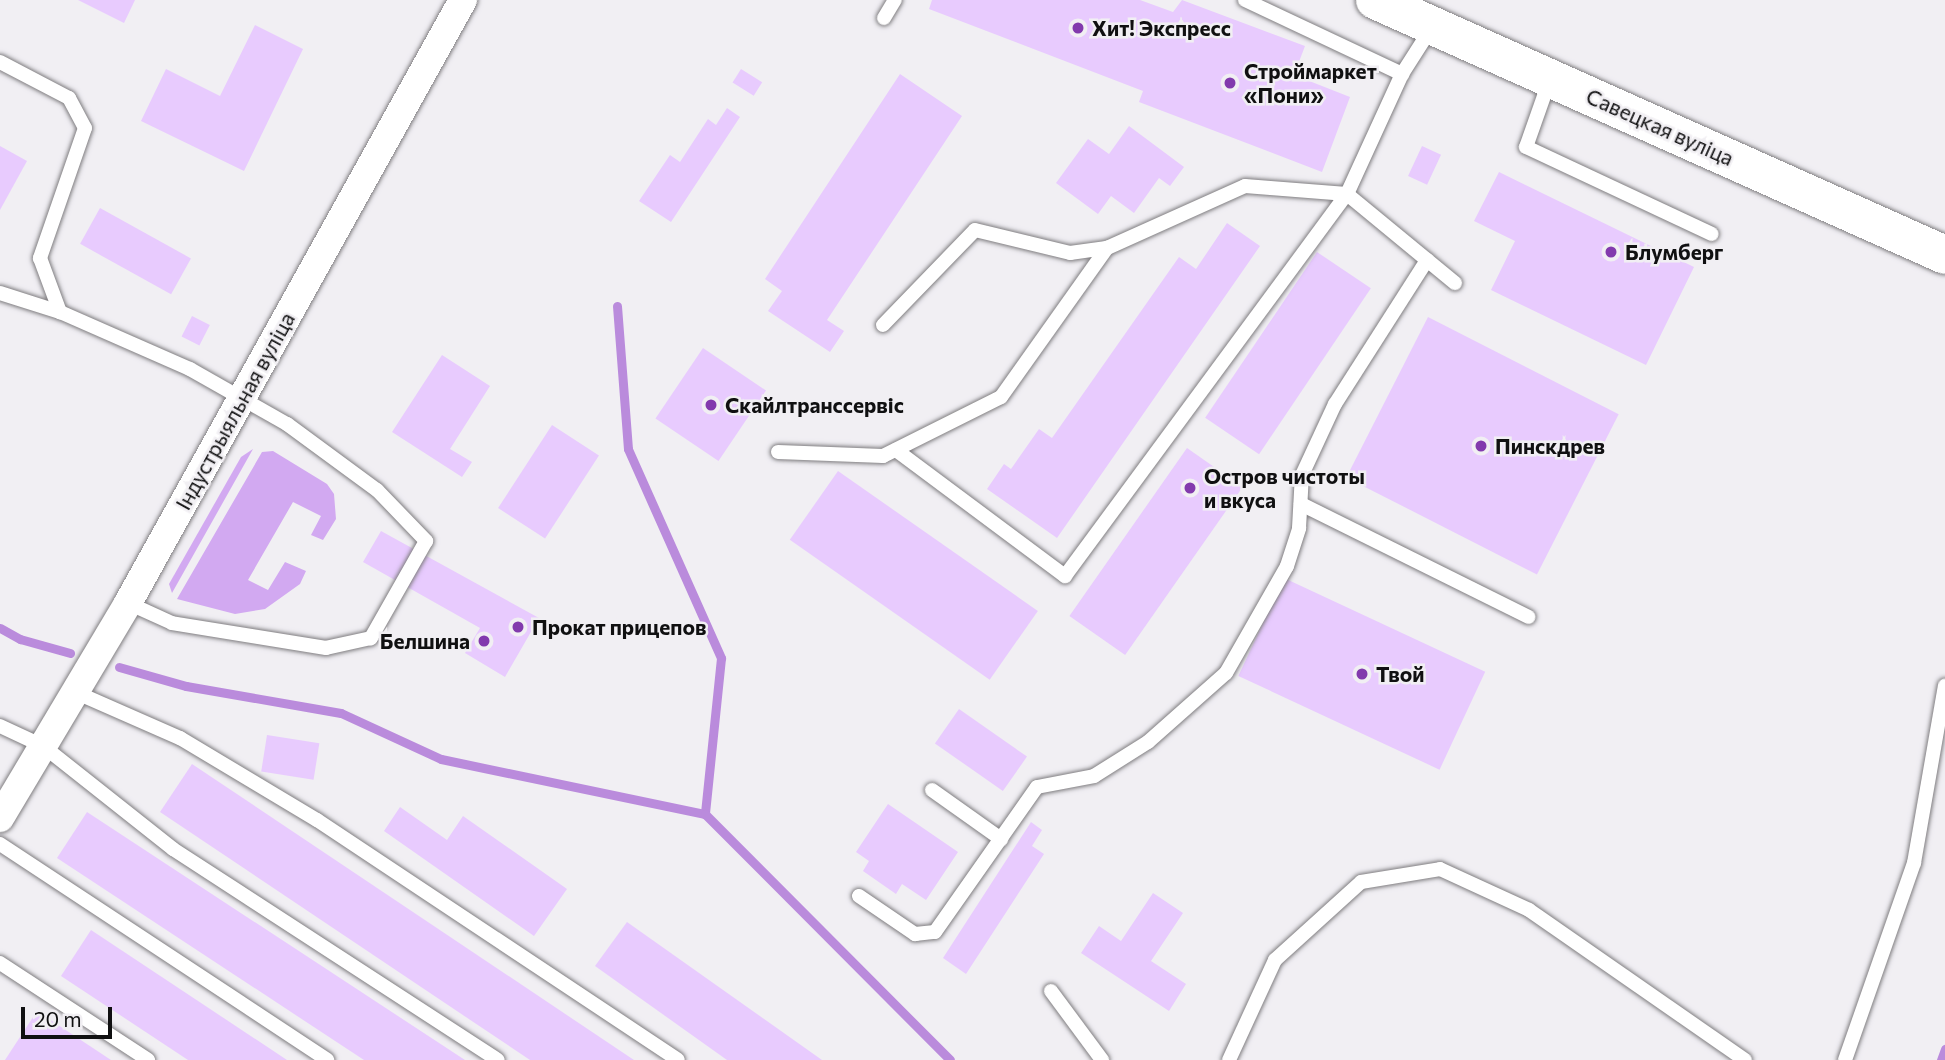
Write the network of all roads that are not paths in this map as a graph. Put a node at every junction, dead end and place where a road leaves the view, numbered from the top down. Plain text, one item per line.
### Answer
1 (463, 0) edge
2 (895, 0) edge
3 (1245, 0) edge
4 (1375, 0) edge
5 (884, 18) dead end
6 (1433, 26) junction
7 (0, 62) edge
8 (1402, 74) junction
9 (1550, 78) junction
10 (1347, 194) junction
11 (1712, 233) dead end
12 (1107, 248) junction
13 (1945, 255) edge
14 (1427, 260) junction
15 (1455, 283) dead end
16 (0, 293) edge
17 (60, 312) junction
18 (883, 325) dead end
19 (242, 400) junction
20 (896, 450) junction
21 (778, 452) dead end
22 (1301, 504) junction
23 (128, 603) junction
24 (1530, 617) dead end
25 (1945, 686) edge
26 (75, 692) junction
27 (0, 726) edge
28 (43, 746) junction
29 (932, 790) dead end
30 (0, 818) edge
31 (1001, 839) junction
32 (0, 844) edge
33 (859, 896) dead end
34 (0, 963) edge
35 (1051, 991) dead end
36 (148, 1060) edge
37 (327, 1060) edge
38 (498, 1060) edge
39 (678, 1060) edge
40 (1102, 1060) edge
41 (1229, 1060) edge
42 (1745, 1060) edge
43 (1845, 1060) edge

1 - 19 street, Індустрыяльная вуліца
2 - 5 lane
3 - 8 lane
4 - 6 street, Савецкая вуліца
6 - 8 lane
6 - 9 street, Савецкая вуліца
7 - 17 lane
8 - 10 lane
9 - 11 lane
9 - 13 street, Савецкая вуліца
10 - 12 lane
10 - 14 lane
10 - 20 lane
12 - 18 lane
12 - 20 lane
14 - 15 lane
14 - 22 lane
16 - 17 lane
17 - 19 lane
19 - 23 street, Індустрыяльная вуліца
19 - 23 lane
20 - 21 lane
22 - 24 lane
22 - 31 lane
23 - 26 street, Індустрыяльная вуліца
25 - 43 lane
26 - 28 street, Індустрыяльная вуліца
26 - 39 lane
27 - 28 lane
28 - 30 street, Індустрыяльная вуліца
28 - 38 lane
29 - 31 lane
31 - 33 lane
32 - 37 lane
34 - 36 lane
35 - 40 lane
41 - 42 lane

